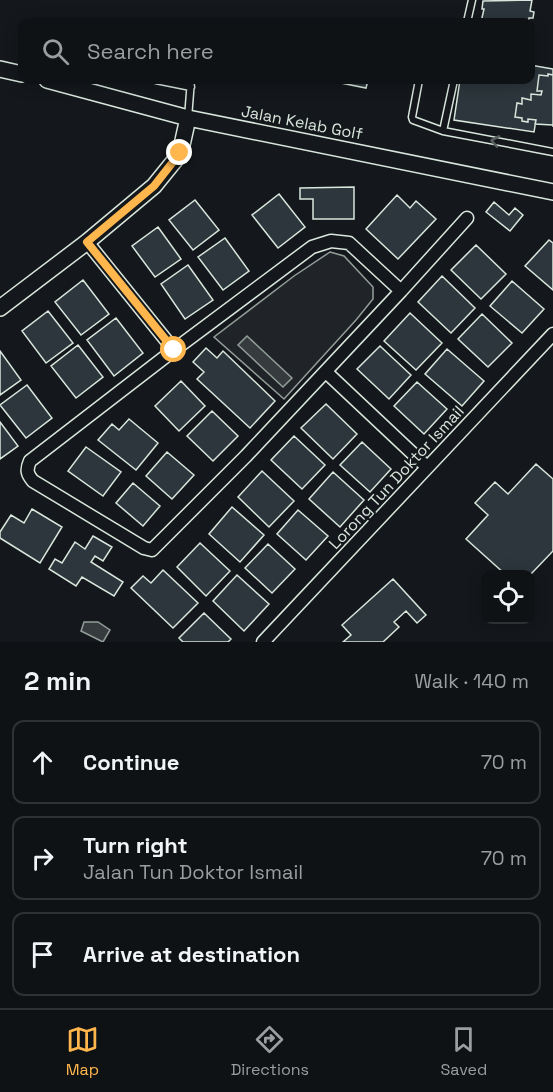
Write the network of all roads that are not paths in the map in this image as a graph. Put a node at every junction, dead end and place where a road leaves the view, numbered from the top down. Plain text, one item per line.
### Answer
1 (472, 0) edge
2 (468, 18) edge
3 (0, 69) edge
4 (18, 73) edge
5 (67, 84) edge
6 (176, 84) edge
7 (418, 84) edge
8 (453, 84) edge
9 (191, 87) joint
10 (188, 118) junction
11 (443, 131) junction
12 (553, 152) edge
13 (553, 192) edge
14 (466, 218) dead end
15 (87, 242) junction
16 (400, 291) junction
17 (0, 308) edge
18 (553, 334) edge
19 (174, 350) junction
20 (326, 372) junction
21 (427, 467) junction
22 (263, 642) edge

1 - 2 lane
3 - 4 street
5 - 10 street, Jalan Kelab Golf
6 - 9 lane
7 - 11 lane
8 - 11 lane
9 - 10 lane
10 - 13 street, Jalan Kelab Golf
10 - 15 street
12 -> 11 lane
14 - 16 street
15 - 17 street
15 - 19 street
16 - 19 street
16 - 20 street
18 - 21 street, Lorong Tun Doktor Ismail
19 - 20 street
20 - 21 street
21 - 22 street, Lorong Tun Doktor Ismail

